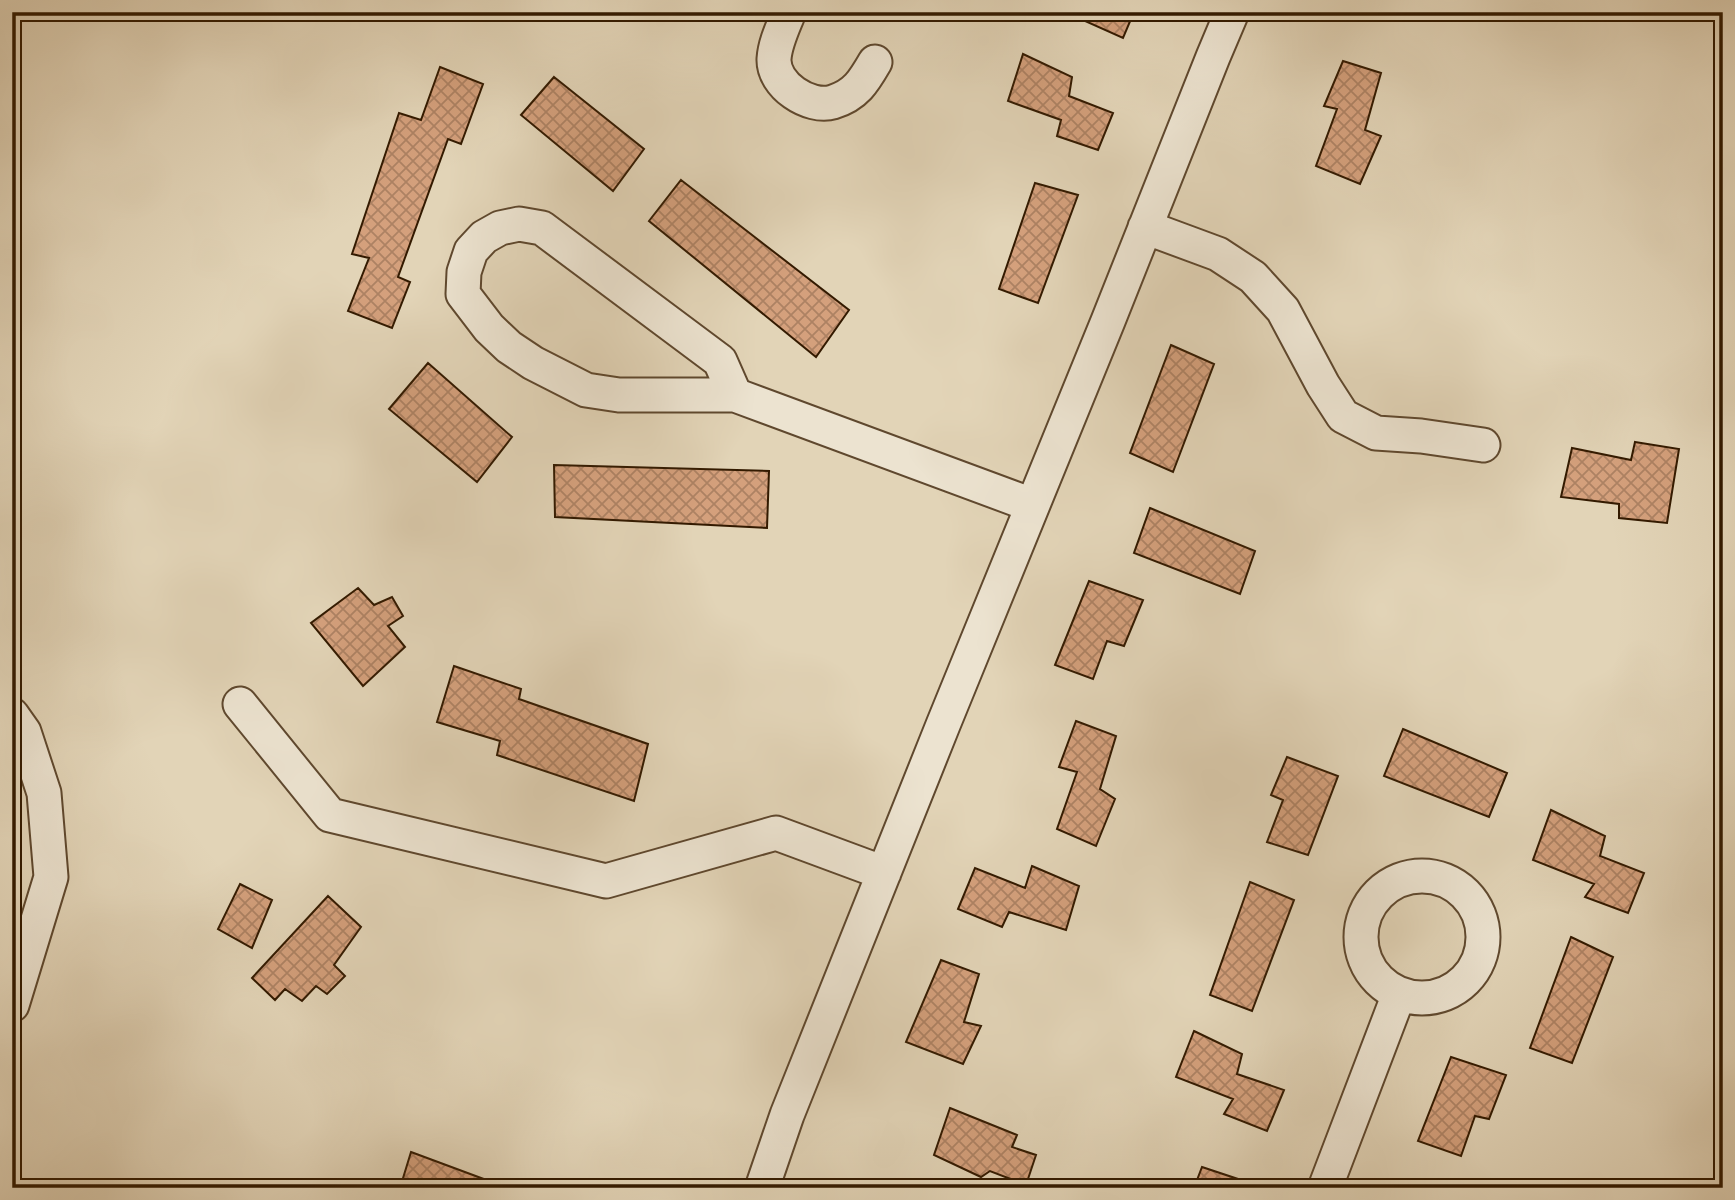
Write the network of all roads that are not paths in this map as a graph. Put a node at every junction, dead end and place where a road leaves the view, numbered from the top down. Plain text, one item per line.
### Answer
1 (789, 12) edge
2 (1233, 12) edge
3 (875, 62) dead end
4 (1145, 227) junction
5 (736, 395) junction
6 (1483, 445) dead end
7 (1032, 505) junction
8 (240, 704) dead end
9 (12, 715) edge
10 (884, 873) junction
11 (1399, 994) dead end
12 (12, 1005) edge
13 (762, 1188) edge
14 (1325, 1188) edge

1 - 3 lane
2 - 4 lane
4 - 6 lane
4 - 7 lane
5 - 5 lane
5 - 7 lane
7 - 10 lane
8 - 10 lane
9 - 12 lane
10 - 13 lane
11 - 14 lane

